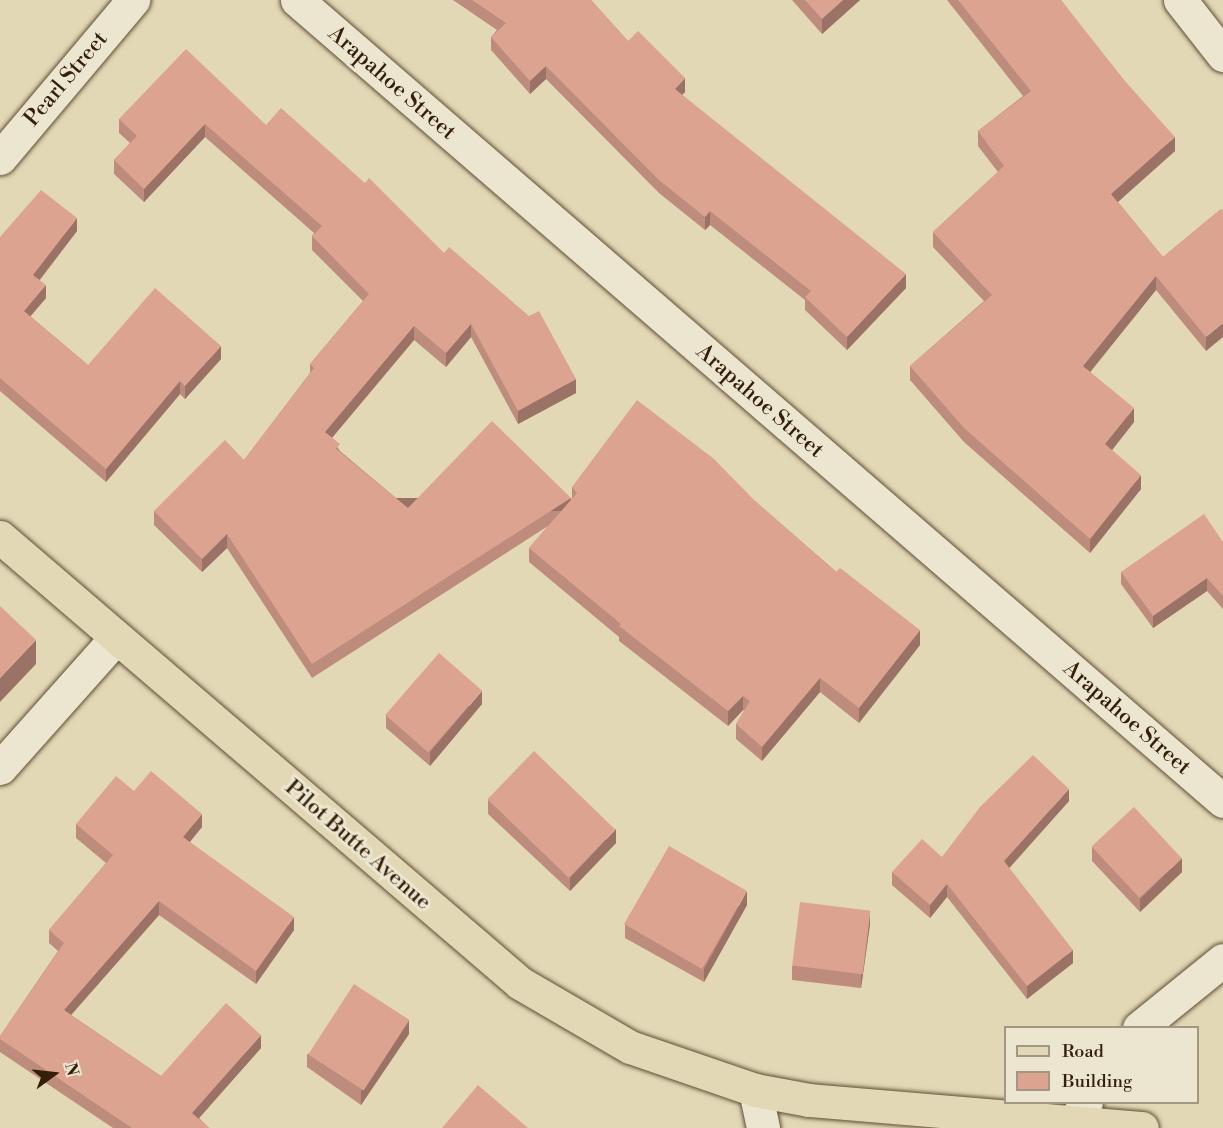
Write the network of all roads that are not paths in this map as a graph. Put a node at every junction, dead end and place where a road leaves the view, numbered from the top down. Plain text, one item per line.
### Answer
1 (133, 0) edge
2 (297, 0) edge
3 (1180, 0) edge
4 (1223, 55) edge
5 (0, 158) edge
6 (0, 537) edge
7 (116, 638) junction
8 (0, 768) edge
9 (1223, 801) edge
10 (1223, 960) edge
11 (1141, 1026) edge
12 (755, 1090) junction
13 (1080, 1112) edge
14 (763, 1128) edge
15 (1142, 1128) edge

1 - 5 street, Pearl Street
2 - 9 street, Arapahoe Street
3 - 4 street
6 - 7 main road, Pilot Butte Avenue
7 - 8 street
7 - 12 main road, Pilot Butte Avenue
10 - 11 street
12 - 13 main road, Pilot Butte Avenue
12 - 14 street
13 - 15 main road, Pilot Butte Avenue

